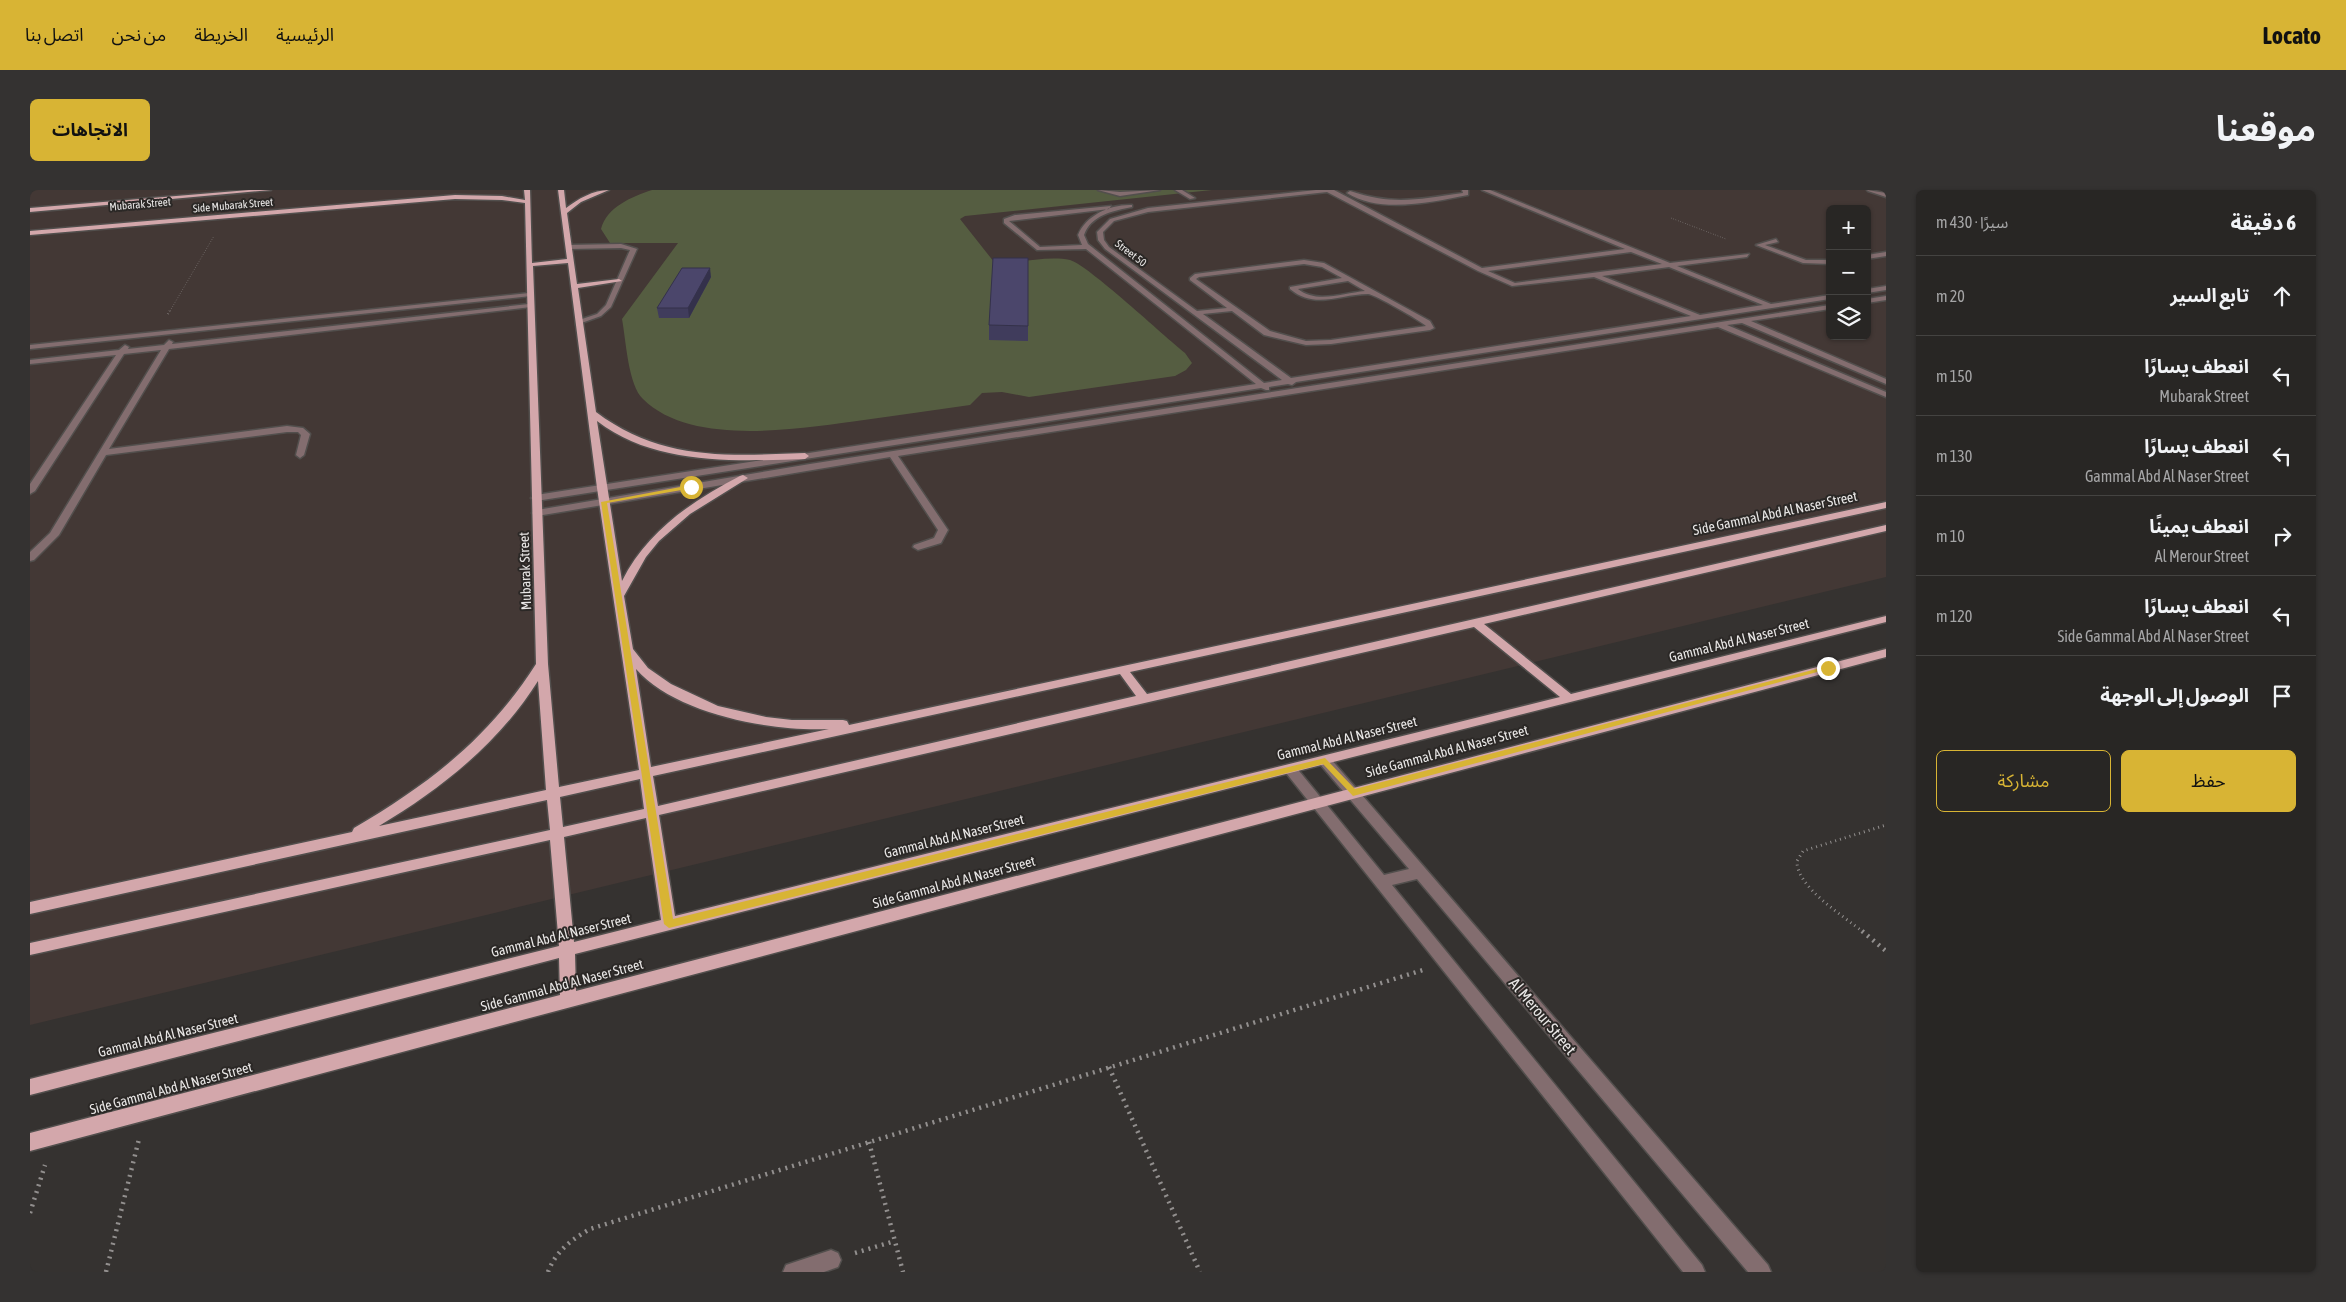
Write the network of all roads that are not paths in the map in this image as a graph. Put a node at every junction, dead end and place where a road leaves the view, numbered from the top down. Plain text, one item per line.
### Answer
1 (209, 190) edge
2 (268, 190) edge
3 (462, 190) edge
4 (527, 190) edge
5 (562, 190) edge
6 (606, 190) edge
7 (1101, 190) edge
8 (1157, 190) edge
9 (1178, 190) edge
10 (1269, 190) edge
11 (1327, 190) edge
12 (1331, 190) edge
13 (1343, 190) edge
14 (1464, 190) edge
15 (1486, 190) edge
16 (1870, 190) edge
17 (1301, 191) edge
18 (1886, 195) edge
19 (1192, 198) junction
20 (310, 202) junction
21 (526, 202) junction
22 (1139, 204) junction
23 (30, 205) edge
24 (30, 210) edge
25 (271, 212) junction
26 (565, 212) junction
27 (30, 226) edge
28 (30, 233) edge
29 (1776, 241) dead end
30 (569, 247) junction
31 (1086, 247) junction
32 (1632, 250) junction
33 (1886, 254) edge
34 (1747, 255) dead end
35 (1871, 256) edge
36 (1123, 260) junction
37 (571, 261) junction
38 (1548, 261) junction
39 (1104, 262) junction
40 (1826, 262) edge
41 (528, 266) junction
42 (1669, 266) junction
43 (1480, 270) junction
44 (1597, 275) junction
45 (1582, 277) junction
46 (1349, 279) junction
47 (619, 281) junction
48 (574, 286) junction
49 (1886, 288) edge
50 (1871, 290) edge
51 (1370, 292) junction
52 (529, 295) junction
53 (1826, 298) edge
54 (1886, 298) edge
55 (1871, 300) edge
56 (529, 306) junction
57 (1770, 306) junction
58 (1826, 308) edge
59 (1234, 309) junction
60 (1724, 313) junction
61 (1196, 314) junction
62 (1700, 317) junction
63 (1742, 321) junction
64 (579, 324) junction
65 (1719, 324) junction
66 (175, 332) junction
67 (132, 337) junction
68 (166, 346) junction
69 (30, 347) edge
70 (122, 351) junction
71 (30, 362) edge
72 (1288, 381) junction
73 (1886, 382) edge
74 (1261, 385) junction
75 (1302, 391) junction
76 (1275, 395) junction
77 (1886, 395) edge
78 (591, 412) junction
79 (102, 453) junction
80 (892, 454) junction
81 (300, 455) dead end
82 (805, 456) junction
83 (810, 467) junction
84 (743, 478) junction
85 (602, 488) junction
86 (30, 491) edge
87 (536, 498) junction
88 (604, 502) junction
89 (1882, 509) edge
90 (537, 513) junction
91 (1886, 528) edge
92 (918, 547) dead end
93 (30, 558) edge
94 (620, 594) junction
95 (1886, 619) edge
96 (1475, 622) junction
97 (627, 650) junction
98 (1886, 654) edge
99 (542, 664) junction
100 (1123, 670) junction
101 (1570, 699) junction
102 (1145, 700) junction
103 (885, 720) junction
104 (1325, 760) junction
105 (1290, 770) junction
106 (646, 773) junction
107 (1353, 793) junction
108 (553, 794) junction
109 (1316, 802) junction
110 (652, 811) junction
111 (556, 834) junction
112 (348, 838) junction
113 (1421, 872) junction
114 (1381, 882) junction
115 (30, 908) edge
116 (669, 924) junction
117 (30, 949) edge
118 (567, 950) junction
119 (568, 1000) junction
120 (30, 1087) edge
121 (30, 1142) edge
122 (831, 1260) road end
123 (793, 1272) edge
124 (1695, 1272) edge
125 (1761, 1272) edge

1 - 23 main road, Side Mubarak Street
2 - 24 main road, Mubarak Street
3 - 20 main road, Mubarak Street
4 - 21 main road, Mubarak Street
5 - 26 main road
6 - 26 main road
7 - 8 street
9 - 19 street
10 - 19 street
11 - 12 street, Street 50
11 - 17 street, Street 50
11 - 43 street
13 - 14 street
15 - 32 street
16 - 18 street
17 - 36 street, Street 50
19 - 22 street
20 - 25 main road
20 - 27 main road, Mubarak Street
21 - 25 main road, Side Mubarak Street
21 - 41 main road, Mubarak Street
22 - 31 street
22 - 31 street
25 - 28 main road, Side Mubarak Street
26 - 30 main road
29 - 40 street
30 - 37 main road
30 - 47 street
31 - 39 street, Street 50
32 - 38 street
32 - 42 street
33 - 35 street
34 - 42 street
36 - 39 street
36 - 61 street, Street 50
37 - 41 main road
37 - 48 main road
38 - 43 street
38 - 45 street
39 - 74 street, Street 50
41 - 52 main road, Mubarak Street
42 - 44 street
42 - 57 street
43 - 45 street
44 - 45 street
44 - 62 street
46 - 51 street
46 - 51 street
46 - 59 street
47 - 48 main road
47 - 64 street
48 - 64 main road
49 - 50 street
51 - 59 street
52 - 56 main road, Mubarak Street
52 - 66 street
53 - 57 street
54 - 55 street
56 - 68 street
56 - 87 main road, Mubarak Street
57 - 60 street
58 - 63 street
59 - 61 street
60 - 62 street
60 - 63 street
61 - 72 street, Street 50
62 - 65 street
62 - 72 street
63 - 65 street
63 - 73 street
64 - 78 main road
65 - 75 street
65 - 77 street
66 - 67 street
66 - 68 street
67 - 69 street
67 - 70 street
68 - 70 street
68 - 79 street
70 - 71 street
70 - 86 street
72 - 74 street
72 - 75 street, Street 50
74 - 76 street, Street 50
74 - 82 street
75 - 76 street
76 - 80 street
78 - 82 main road
78 - 85 main road
79 - 81 street
79 - 93 street
80 - 83 street
80 - 92 street
82 - 83 street
82 - 85 street
83 - 84 street
84 - 88 street
84 - 94 main road
85 - 87 street
85 - 88 main road
87 - 90 main road, Mubarak Street
88 - 90 street
88 - 94 main road
89 - 100 main road, Side Gammal Abd Al Naser Street
90 - 99 main road, Mubarak Street
91 - 96 main road
94 - 97 main road
95 - 101 main road, Gammal Abd Al Naser Street
96 - 101 main road
96 - 102 main road
97 - 103 main road
97 - 106 main road
98 - 107 main road, Side Gammal Abd Al Naser Street
99 - 108 main road, Mubarak Street
99 - 112 main road
100 - 102 main road
100 - 103 main road, Side Gammal Abd Al Naser Street
101 - 104 main road, Gammal Abd Al Naser Street
102 - 110 main road
103 - 106 main road, Side Gammal Abd Al Naser Street
104 - 105 main road, Gammal Abd Al Naser Street
104 - 107 street, Al Merour Street
105 - 109 street
105 - 116 main road, Gammal Abd Al Naser Street
106 - 108 main road, Side Gammal Abd Al Naser Street
106 - 110 main road
107 - 109 main road, Side Gammal Abd Al Naser Street
107 - 113 street, Al Merour Street
108 - 111 main road, Mubarak Street
108 - 112 main road, Side Gammal Abd Al Naser Street
109 - 114 street
109 - 119 main road, Side Gammal Abd Al Naser Street
110 - 111 main road
110 - 116 main road
111 - 117 main road
111 - 118 main road, Mubarak Street
112 - 115 main road, Side Gammal Abd Al Naser Street
113 - 114 street
113 - 125 street, Al Merour Street
114 - 124 street
116 - 118 main road, Gammal Abd Al Naser Street
118 - 119 main road, Mubarak Street
118 - 120 main road, Gammal Abd Al Naser Street
119 - 121 main road, Side Gammal Abd Al Naser Street
122 - 123 street

